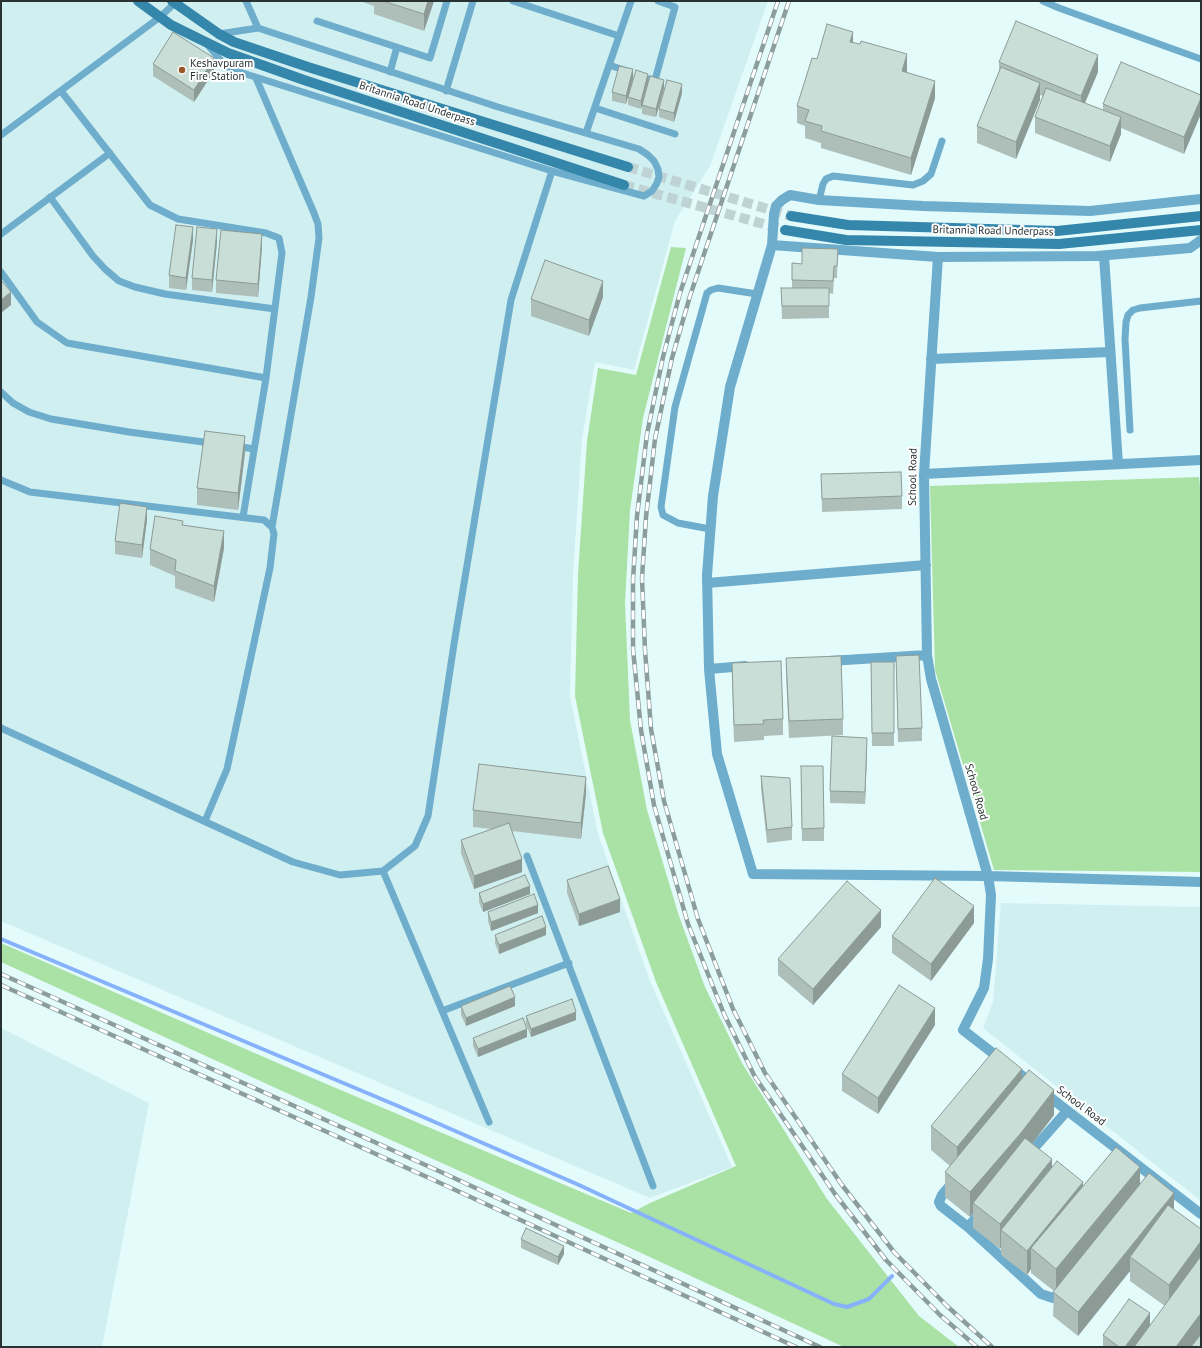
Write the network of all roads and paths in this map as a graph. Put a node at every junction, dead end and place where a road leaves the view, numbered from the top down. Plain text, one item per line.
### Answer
1 (138, 1) edge
2 (246, 1) edge
3 (447, 1) edge
4 (473, 1) edge
5 (513, 1) edge
6 (631, 1) edge
7 (658, 1) edge
8 (1043, 1) edge
9 (173, 2) edge
10 (160, 17) junction
11 (317, 21) dead end
12 (258, 28) junction
13 (219, 34) junction
14 (619, 36) junction
15 (205, 42) junction
16 (397, 47) junction
17 (1201, 59) edge
18 (609, 65) junction
19 (390, 72) junction
20 (632, 73) edge
21 (640, 75) edge
22 (256, 78) junction
23 (61, 91) junction
24 (446, 91) junction
25 (595, 108) junction
26 (586, 133) junction
27 (675, 134) dead end
28 (1, 135) edge
29 (942, 141) dead end
30 (110, 153) junction
31 (628, 167) tunnel mouth
32 (552, 171) junction
33 (624, 185) tunnel mouth
34 (50, 197) junction
35 (1201, 199) edge
36 (819, 200) junction
37 (791, 216) tunnel mouth
38 (1201, 216) edge
39 (785, 230) tunnel mouth
40 (1201, 230) edge
41 (1, 234) edge
42 (1201, 240) edge
43 (772, 245) junction
44 (1104, 256) junction
45 (938, 257) junction
46 (1, 272) edge
47 (757, 294) junction
48 (1201, 301) edge
49 (274, 310) junction
50 (1110, 352) junction
51 (931, 359) junction
52 (266, 378) junction
53 (1, 392) edge
54 (1130, 430) dead end
55 (215, 444) edge
56 (231, 446) edge
57 (254, 449) junction
58 (1201, 460) edge
59 (1118, 464) junction
60 (924, 474) junction
61 (1, 480) edge
62 (243, 517) junction
63 (272, 527) junction
64 (710, 529) junction
65 (926, 565) junction
66 (707, 583) junction
67 (927, 655) junction
68 (818, 662) edge
69 (756, 666) edge
70 (709, 669) junction
71 (1, 728) edge
72 (205, 821) junction
73 (527, 856) dead end
74 (383, 871) junction
75 (988, 876) junction
76 (1201, 882) edge
77 (569, 963) junction
78 (442, 1011) junction
79 (1067, 1111) junction
80 (489, 1122) dead end
81 (1034, 1166) edge
82 (957, 1177) edge
83 (653, 1186) dead end
84 (988, 1203) edge
85 (1201, 1214) edge
86 (968, 1227) junction
87 (1068, 1285) edge

1 - 10 main road, Britannia Road Underpass
2 - 12 lane
3 - 16 lane
4 - 24 lane
5 - 14 lane
6 - 14 lane
7 - 21 lane
8 - 17 lane
9 - 10 lane
9 - 13 main road, Britannia Road Underpass
10 - 15 main road, Britannia Road Underpass
10 - 23 lane
11 - 16 lane
12 - 13 lane
12 - 19 lane
13 - 31 main road, Britannia Road Underpass
14 - 18 lane
15 - 22 lane
15 - 33 main road, Britannia Road Underpass
16 - 19 lane
18 - 20 lane
18 - 25 lane
19 - 24 lane
22 - 32 lane
22 - 63 lane
23 - 28 lane
23 - 30 lane
24 - 26 lane
25 - 26 lane
25 - 27 lane
26 - 32 lane
29 - 36 lane
30 - 34 lane
30 - 49 lane
32 - 74 lane
34 - 41 lane
34 - 49 lane
35 - 36 street
36 - 43 street
37 - 38 main road, Britannia Road Underpass
39 - 40 main road, Britannia Road Underpass
42 - 44 street
43 - 45 street
43 - 47 street
44 - 45 street
44 - 50 street
45 - 51 street, School Road
46 - 52 lane
47 - 64 street
47 - 64 lane
48 - 54 lane
49 - 52 lane
50 - 51 street
50 - 59 street
51 - 60 street, School Road
52 - 57 lane
53 - 55 lane
56 - 57 lane
57 - 62 lane
58 - 59 street
59 - 60 street
60 - 65 street, School Road
61 - 62 lane
62 - 63 lane
63 - 72 lane
64 - 66 street
65 - 66 street
65 - 67 street, School Road
66 - 70 street
67 - 68 street
67 - 75 street, School Road
69 - 70 street
70 - 75 street
71 - 72 lane
72 - 74 lane
73 - 77 lane
74 - 78 lane
75 - 76 street
75 - 79 street, School Road
77 - 78 lane
77 - 83 lane
78 - 80 lane
79 - 81 street
79 - 85 street, School Road
82 - 86 street
84 - 86 street
86 - 87 street

